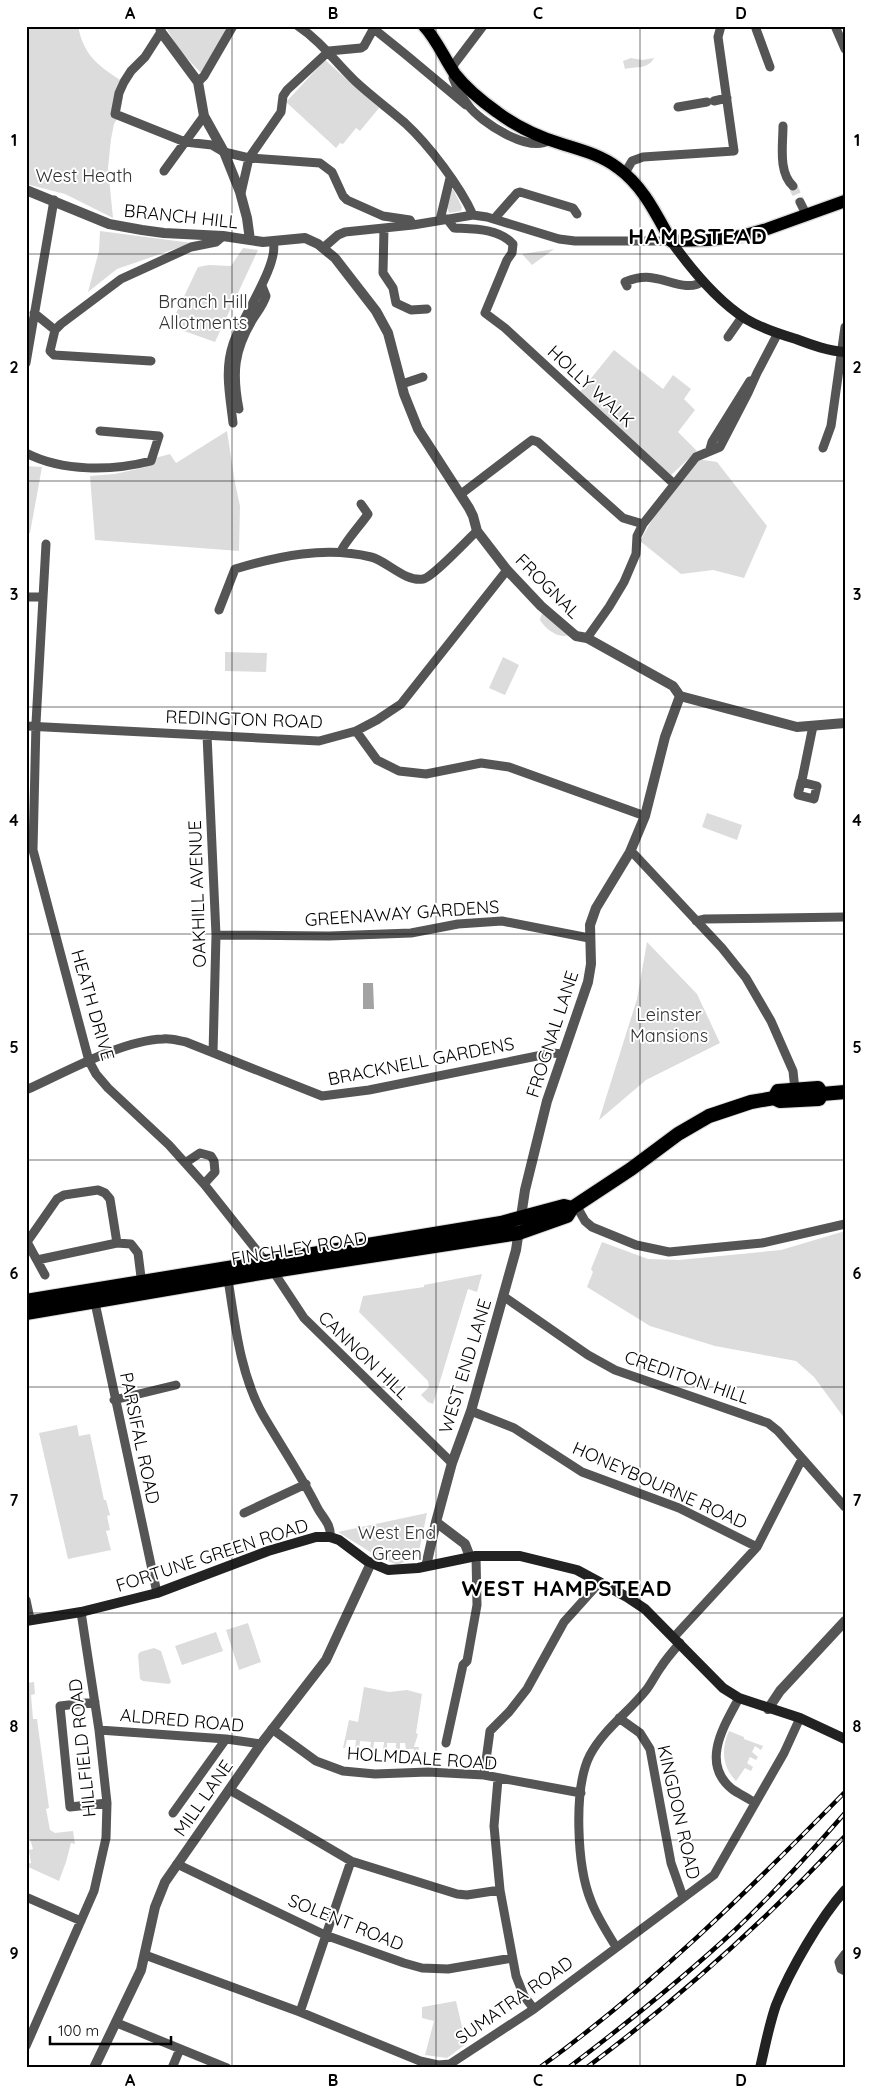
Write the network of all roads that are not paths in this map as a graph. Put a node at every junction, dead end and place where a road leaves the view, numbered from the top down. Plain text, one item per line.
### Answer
1 (233, 26) edge
2 (298, 26) edge
3 (483, 26) edge
4 (716, 26) edge
5 (721, 26) edge
6 (755, 26) edge
7 (835, 26) edge
8 (425, 27) edge
9 (374, 28) edge
10 (161, 29) edge
11 (718, 37) junction
12 (845, 49) edge
13 (329, 51) junction
14 (770, 67) dead end
15 (453, 70) junction
16 (198, 82) junction
17 (727, 98) junction
18 (468, 105) junction
19 (678, 107) dead end
20 (204, 116) junction
21 (783, 126) dead end
22 (549, 140) junction
23 (185, 142) junction
24 (224, 152) junction
25 (249, 158) junction
26 (164, 171) dead end
27 (625, 174) junction
28 (450, 178) junction
29 (793, 186) tunnel mouth
30 (26, 190) edge
31 (241, 193) junction
32 (54, 200) junction
33 (845, 201) edge
34 (800, 202) tunnel mouth
35 (577, 214) dead end
36 (806, 214) junction
37 (473, 215) junction
38 (443, 220) junction
39 (494, 220) junction
40 (413, 225) junction
41 (384, 228) junction
42 (223, 236) junction
43 (250, 240) junction
44 (671, 241) junction
45 (273, 242) junction
46 (323, 248) junction
47 (703, 281) junction
48 (262, 286) junction
49 (627, 286) dead end
50 (427, 309) dead end
51 (34, 313) junction
52 (742, 317) junction
53 (845, 327) edge
54 (56, 330) junction
55 (778, 333) junction
56 (728, 336) dead end
57 (843, 352) edge
58 (151, 361) dead end
59 (26, 364) edge
60 (423, 378) dead end
61 (402, 384) junction
62 (239, 409) dead end
63 (233, 423) dead end
64 (100, 431) dead end
65 (823, 448) dead end
66 (26, 453) edge
67 (673, 483) junction
68 (460, 494) junction
69 (361, 504) dead end
70 (643, 524) junction
71 (477, 531) junction
72 (46, 544) dead end
73 (341, 552) junction
74 (507, 570) junction
75 (26, 597) edge
76 (42, 598) junction
77 (219, 610) dead end
78 (586, 638) junction
79 (680, 696) junction
80 (845, 723) edge
81 (31, 726) edge
82 (814, 726) junction
83 (356, 731) junction
84 (207, 734) junction
85 (801, 782) dead end
86 (645, 816) junction
87 (30, 851) edge
88 (630, 852) junction
89 (845, 917) edge
90 (696, 921) junction
91 (216, 935) junction
92 (589, 938) junction
93 (213, 1053) junction
94 (563, 1054) junction
95 (89, 1061) junction
96 (26, 1090) edge
97 (795, 1090) junction
98 (845, 1092) edge
99 (822, 1094) junction
100 (774, 1098) junction
101 (185, 1163) junction
102 (204, 1184) junction
103 (574, 1206) junction
104 (521, 1219) junction
105 (845, 1224) edge
106 (519, 1233) junction
107 (117, 1243) junction
108 (37, 1260) junction
109 (268, 1266) junction
110 (45, 1275) dead end
111 (228, 1279) junction
112 (142, 1287) junction
113 (93, 1296) junction
114 (503, 1296) junction
115 (26, 1301) edge
116 (26, 1313) edge
117 (176, 1385) dead end
118 (114, 1400) junction
119 (471, 1410) junction
120 (802, 1459) junction
121 (452, 1463) junction
122 (306, 1484) junction
123 (845, 1507) edge
124 (244, 1514) dead end
125 (436, 1522) junction
126 (330, 1537) junction
127 (757, 1547) junction
128 (473, 1556) junction
129 (371, 1563) junction
130 (426, 1566) junction
131 (600, 1582) junction
132 (157, 1593) junction
133 (26, 1600) edge
134 (81, 1612) junction
135 (28, 1620) edge
136 (845, 1621) edge
137 (677, 1640) junction
138 (739, 1698) junction
139 (95, 1702) junction
140 (768, 1709) junction
141 (619, 1718) junction
142 (800, 1718) junction
143 (272, 1729) junction
144 (99, 1730) junction
145 (226, 1739) junction
146 (845, 1739) edge
147 (446, 1743) dead end
148 (261, 1744) junction
149 (484, 1776) junction
150 (498, 1779) junction
151 (230, 1790) junction
152 (581, 1793) junction
153 (107, 1803) junction
154 (755, 1803) junction
155 (173, 1813) dead end
156 (351, 1861) junction
157 (177, 1864) junction
158 (500, 1890) junction
159 (845, 1890) edge
160 (684, 1896) junction
161 (26, 1897) edge
162 (81, 1921) junction
163 (325, 1936) junction
164 (616, 1947) junction
165 (845, 1954) edge
166 (145, 1955) junction
167 (512, 1958) junction
168 (845, 1971) edge
169 (534, 2009) junction
170 (300, 2012) junction
171 (117, 2023) junction
172 (26, 2046) edge
173 (180, 2049) junction
174 (759, 2067) edge
175 (94, 2068) edge
176 (172, 2068) edge
177 (227, 2068) edge

1 - 16 street
2 - 13 street
3 - 15 street
4 - 11 street
5 - 11 street
6 - 14 street
7 - 12 street
8 - 15 main road
9 - 13 street
9 - 18 street
10 - 16 street
10 - 23 street
11 - 17 street
13 - 25 street
13 - 28 street
15 - 18 street
15 - 22 main road
16 - 20 street
17 - 19 street
17 - 27 street
18 - 22 street
20 - 23 street
20 - 24 street
21 - 29 street
22 - 27 main road
23 - 24 street
23 - 26 street
24 - 25 street
24 - 31 street
25 - 31 street
25 - 40 street
27 - 44 main road
28 - 37 street
28 - 38 street
30 - 32 street, BRANCH HILL
31 - 43 street
32 - 42 street, BRANCH HILL
32 - 51 street
33 - 36 main road
34 - 36 street
35 - 39 street
36 - 44 main road
37 - 38 street
37 - 39 street
38 - 40 street
38 - 67 street, HOLLY WALK
39 - 44 street
40 - 41 street
41 - 46 street
41 - 50 street
42 - 43 street, BRANCH HILL
42 - 54 street
43 - 45 street, BRANCH HILL
44 - 47 main road
45 - 46 street, BRANCH HILL
45 - 48 street
46 - 61 street, FROGNAL
47 - 49 street
47 - 52 main road
48 - 62 street
48 - 63 street
51 - 54 street
51 - 59 street
52 - 55 main road
52 - 56 street
53 - 57 street
54 - 58 street
55 - 57 main road
55 - 67 street
57 - 65 street
60 - 61 street
61 - 68 street, FROGNAL
64 - 66 street
67 - 70 street
68 - 70 street
68 - 71 street, FROGNAL
69 - 73 street
70 - 78 street
71 - 73 street
71 - 74 street, FROGNAL
72 - 76 street, HEATH DRIVE
73 - 77 street
74 - 78 street, FROGNAL
74 - 83 street, REDINGTON ROAD
75 - 76 street
76 - 81 street, HEATH DRIVE
78 - 79 street, FROGNAL
79 - 82 street, FROGNAL
79 - 86 street, FROGNAL LANE
80 - 82 street, FROGNAL
81 - 84 street, REDINGTON ROAD
81 - 87 street, HEATH DRIVE
82 - 85 street
83 - 84 street, REDINGTON ROAD
83 - 86 street
84 - 91 street, OAKHILL AVENUE
86 - 88 street, FROGNAL LANE
87 - 95 street, HEATH DRIVE
88 - 90 street
88 - 92 street, FROGNAL LANE
89 - 90 street
90 - 97 street
91 - 92 street, GREENAWAY GARDENS
91 - 93 street, OAKHILL AVENUE
92 - 94 street, FROGNAL LANE
93 - 94 street, BRACKNELL GARDENS
93 - 95 street, BRACKNELL GARDENS
94 - 104 street, FROGNAL LANE
95 - 96 street, BRACKNELL GARDENS
95 - 101 street, HEATH DRIVE
97 - 99 highway, FINCHLEY ROAD
97 - 100 highway, FINCHLEY ROAD
98 - 99 highway, FINCHLEY ROAD
99 - 100 highway, FINCHLEY ROAD
100 - 103 highway, FINCHLEY ROAD
101 - 102 street, HEATH DRIVE
101 - 102 street
102 - 109 street, HEATH DRIVE
103 - 104 highway, FINCHLEY ROAD
103 - 105 street
103 - 106 highway, FINCHLEY ROAD
104 - 106 street, WEST END LANE
104 - 109 highway, FINCHLEY ROAD
106 - 109 highway, FINCHLEY ROAD
106 - 114 street, WEST END LANE
107 - 108 street
107 - 108 street
107 - 112 street
108 - 110 street
109 - 111 highway, FINCHLEY ROAD
109 - 112 highway, FINCHLEY ROAD
109 - 121 street, CANNON HILL
111 - 112 highway, FINCHLEY ROAD
111 - 122 street
112 - 113 highway, FINCHLEY ROAD
113 - 115 highway, FINCHLEY ROAD
113 - 116 highway, FINCHLEY ROAD
113 - 118 street, PARSIFAL ROAD
114 - 119 street, WEST END LANE
114 - 120 street, CREDITON HILL
117 - 118 street
118 - 132 street, PARSIFAL ROAD
119 - 121 street, WEST END LANE
119 - 127 street, HONEYBOURNE ROAD
120 - 123 street, CREDITON HILL
120 - 127 street
121 - 125 street, WEST END LANE
122 - 124 street
122 - 126 street
125 - 128 street
125 - 130 street, WEST END LANE
126 - 129 main road, FORTUNE GREEN ROAD
126 - 132 main road, FORTUNE GREEN ROAD
127 - 137 street
128 - 130 main road
128 - 131 main road
128 - 147 street
129 - 130 main road
129 - 143 street, MILL LANE
131 - 137 main road
131 - 149 street
132 - 134 main road, FORTUNE GREEN ROAD
133 - 135 street
134 - 135 main road, FORTUNE GREEN ROAD
134 - 139 street, HILLFIELD ROAD
136 - 140 street
137 - 138 main road
137 - 141 street
138 - 140 main road
138 - 154 street
139 - 144 street, HILLFIELD ROAD
139 - 153 street
140 - 142 main road
141 - 152 street
141 - 160 street, KINGDON ROAD
142 - 146 main road
142 - 154 street, SUMATRA ROAD
143 - 148 street, MILL LANE
143 - 149 street, HOLMDALE ROAD
144 - 145 street, ALDRED ROAD
144 - 153 street, HILLFIELD ROAD
145 - 148 street, ALDRED ROAD
145 - 155 street
148 - 151 street, MILL LANE
149 - 150 street, HOLMDALE ROAD
150 - 152 street, HOLMDALE ROAD
150 - 158 street
151 - 156 street
151 - 157 street, MILL LANE
152 - 164 street
153 - 162 street, HILLFIELD ROAD
154 - 160 street, SUMATRA ROAD
156 - 158 street
156 - 163 street
157 - 163 street, SOLENT ROAD
157 - 166 street, MILL LANE
158 - 167 street
159 - 174 main road
160 - 164 street, SUMATRA ROAD
161 - 162 street
162 - 172 street, HILLFIELD ROAD
163 - 167 street, SOLENT ROAD
163 - 170 street
164 - 169 street, SUMATRA ROAD
165 - 168 street
166 - 170 street, SUMATRA ROAD
166 - 171 street, MILL LANE
167 - 169 street
169 - 170 street, SUMATRA ROAD
171 - 173 street
171 - 175 street, MILL LANE
173 - 176 street
173 - 177 street

